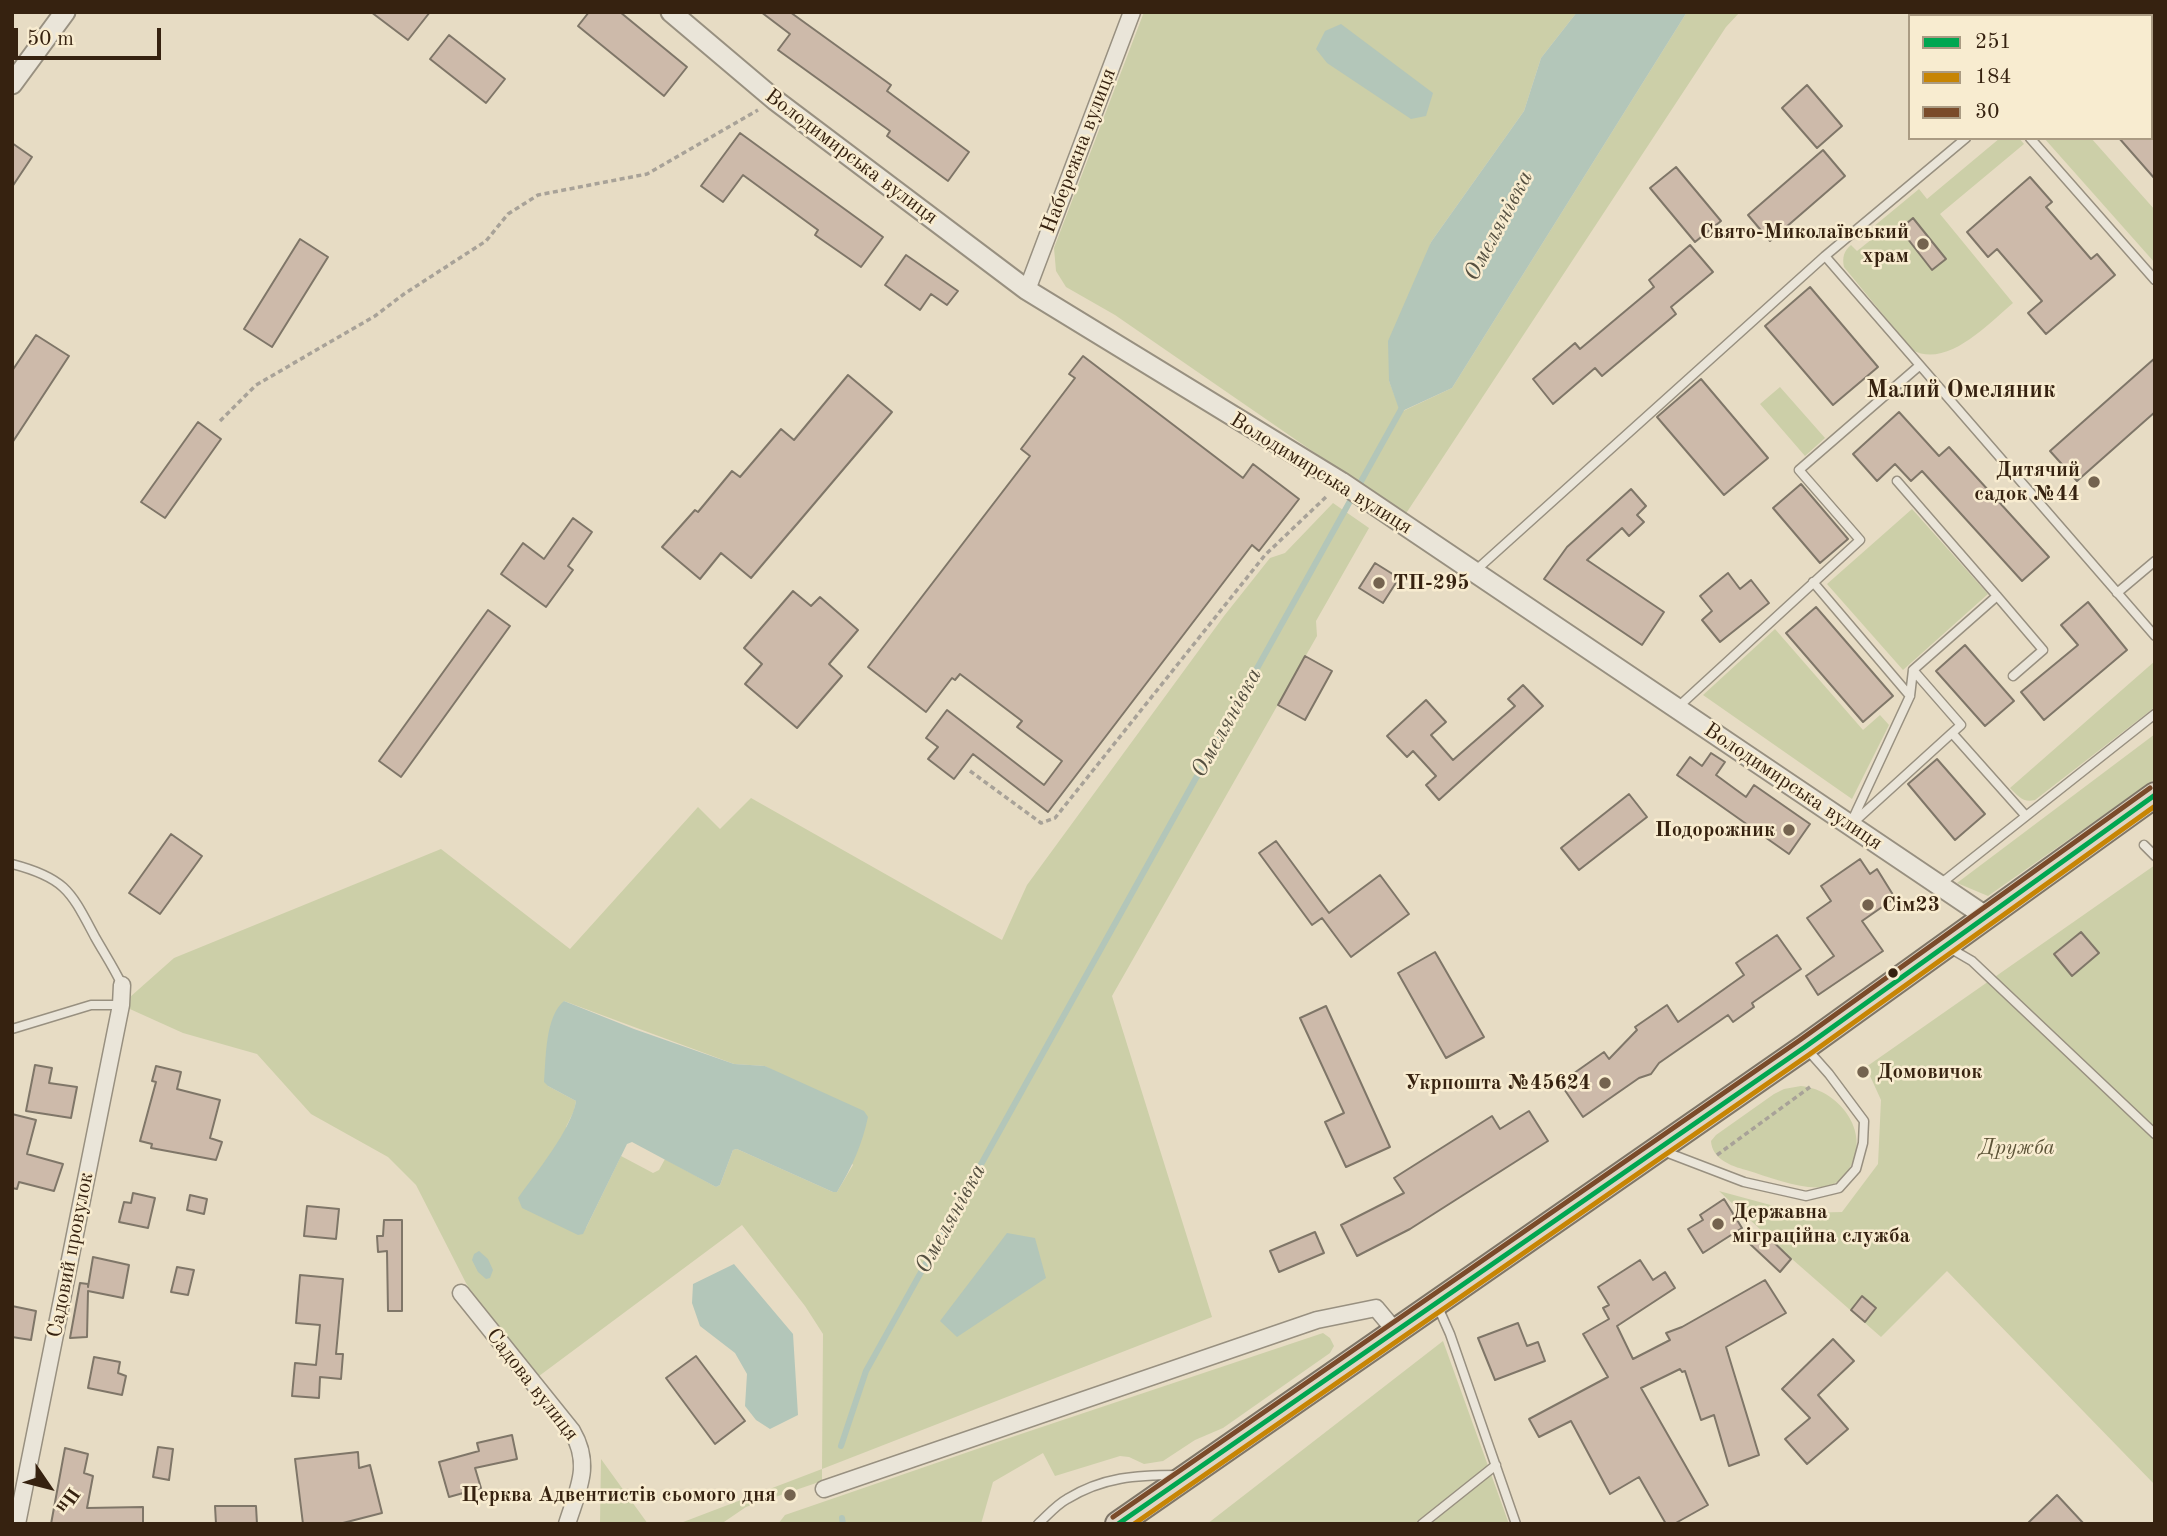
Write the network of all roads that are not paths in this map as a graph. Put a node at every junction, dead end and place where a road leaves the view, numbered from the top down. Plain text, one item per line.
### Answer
1 (65, 12) edge
2 (671, 12) edge
3 (1132, 12) edge
4 (12, 84) edge
5 (1964, 140) edge
6 (2031, 140) edge
7 (1825, 256) junction
8 (2155, 280) edge
9 (1027, 290) junction
10 (1919, 366) junction
11 (1897, 481) dead end
12 (2155, 561) edge
13 (1473, 572) junction
14 (1813, 582) junction
15 (2117, 593) junction
16 (1997, 596) junction
17 (2155, 636) edge
18 (1913, 670) junction
19 (2013, 676) dead end
20 (1910, 696) junction
21 (1676, 709) junction
22 (2155, 713) edge
23 (1952, 733) junction
24 (2155, 796) edge
25 (2025, 815) junction
26 (1850, 825) junction
27 (2144, 845) dead end
28 (2155, 856) edge
29 (12, 864) edge
30 (1939, 885) junction
31 (1985, 916) junction
32 (1945, 945) junction
33 (122, 985) joint
34 (121, 1005) junction
35 (12, 1029) edge
36 (1805, 1047) junction
37 (2155, 1134) edge
38 (1657, 1149) junction
39 (461, 1293) dead end
40 (1437, 1304) junction
41 (1396, 1332) junction
42 (1496, 1465) junction
43 (1188, 1475) junction
44 (824, 1489) dead end
45 (16, 1524) edge
46 (567, 1524) edge
47 (1038, 1524) edge
48 (1118, 1524) edge
49 (1422, 1524) edge
50 (1516, 1524) edge

1 - 4 street
2 - 9 street, Володимирська вулиця
3 - 9 street, Набережна вулиця
5 - 7 lane
6 - 8 lane
7 - 10 lane
7 - 13 lane
9 - 13 street, Володимирська вулиця
10 - 14 lane
10 - 15 lane
11 - 16 lane
12 - 15 lane
13 - 21 street, Володимирська вулиця
14 - 20 lane
14 - 21 lane
15 - 17 lane
16 - 18 lane
16 - 19 lane
18 - 20 lane
18 - 23 lane
20 - 26 lane
21 - 26 street, Володимирська вулиця
22 - 25 lane
23 - 25 lane
23 - 26 lane
24 - 31 main road
25 - 30 lane
26 - 30 street, Володимирська вулиця
27 - 28 lane
29 - 33 lane
30 - 31 street, Володимирська вулиця
31 - 32 main road
32 - 36 main road
32 - 37 lane
33 - 34 street, Садовий провулок
34 - 35 lane
34 - 45 street, Садовий провулок
36 - 38 main road
36 - 38 lane
38 - 40 main road
39 - 46 street, Садова вулиця
40 - 41 main road
40 - 42 lane
41 - 43 main road
41 - 44 street
42 - 49 lane
42 - 50 lane
43 - 47 lane
43 - 48 main road

